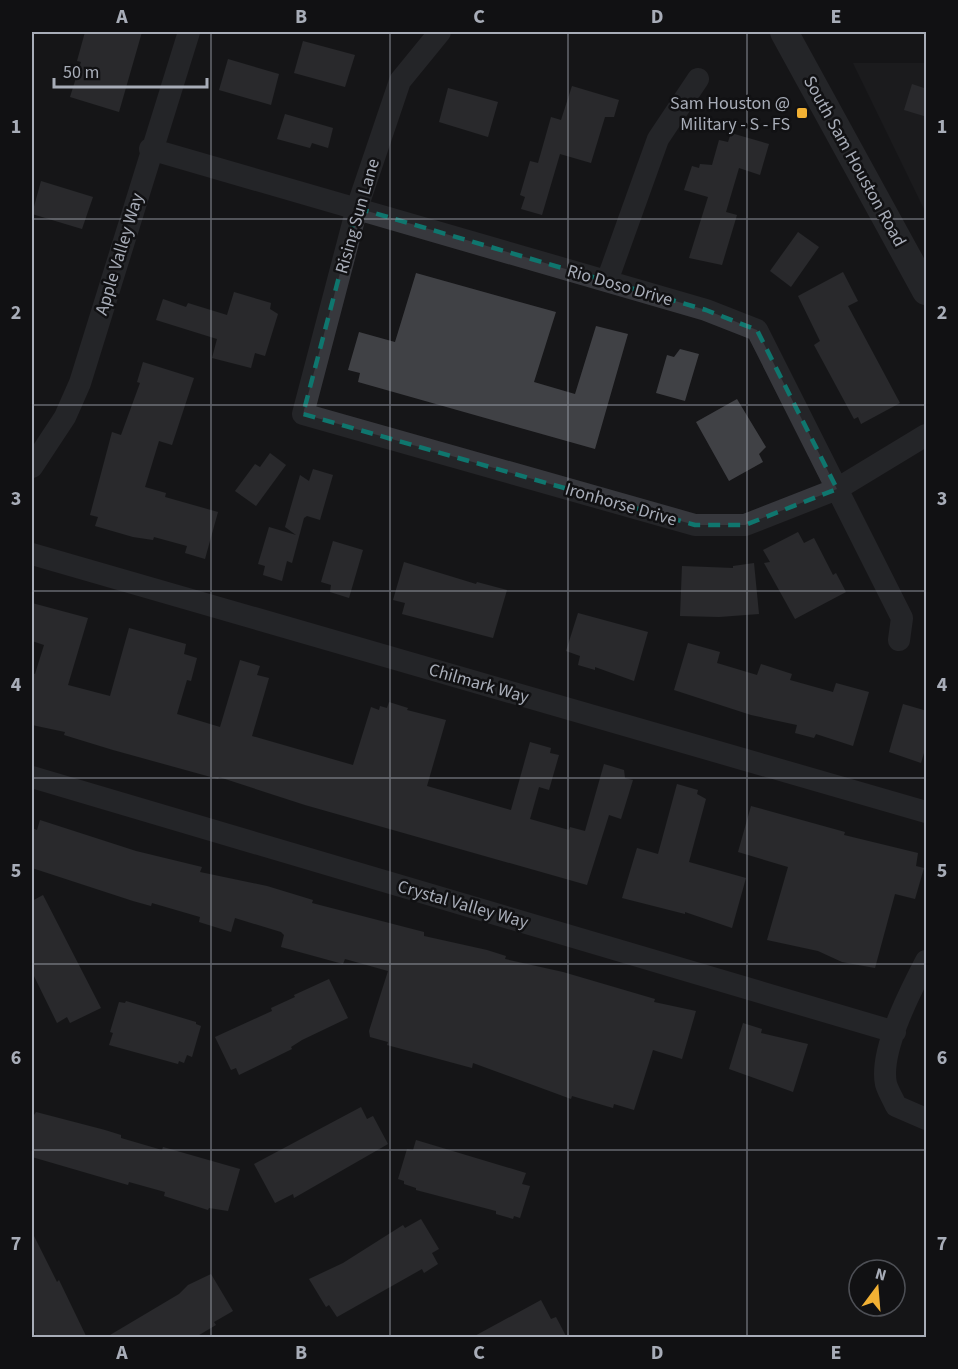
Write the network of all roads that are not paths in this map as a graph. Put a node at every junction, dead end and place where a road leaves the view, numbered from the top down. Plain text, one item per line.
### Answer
1 (189, 32) edge
2 (440, 32) edge
3 (784, 32) edge
4 (698, 79) dead end
5 (150, 148) junction
6 (357, 208) junction
7 (607, 281) junction
8 (927, 291) edge
9 (303, 414) joint
10 (927, 435) edge
11 (32, 467) edge
12 (837, 489) junction
13 (32, 554) edge
14 (899, 640) dead end
15 (32, 777) edge
16 (927, 812) edge
17 (927, 961) edge
18 (895, 1032) junction
19 (927, 1119) edge

1 - 5 street, Apple Valley Way
2 - 6 street, Rising Sun Lane
3 - 8 street, South Sam Houston Road
4 - 7 street
5 - 6 street, Rio Doso Drive
5 - 11 street, Apple Valley Way
6 - 7 street, Rio Doso Drive
6 - 9 street, Rising Sun Lane
7 - 12 street, Rio Doso Drive
9 - 12 street, Ironhorse Drive
10 - 12 street, Ironhorse Drive
12 - 14 street, Rio Doso Drive
13 - 16 street, Chilmark Way
15 - 18 street, Crystal Valley Way
17 - 18 street
18 - 19 street

